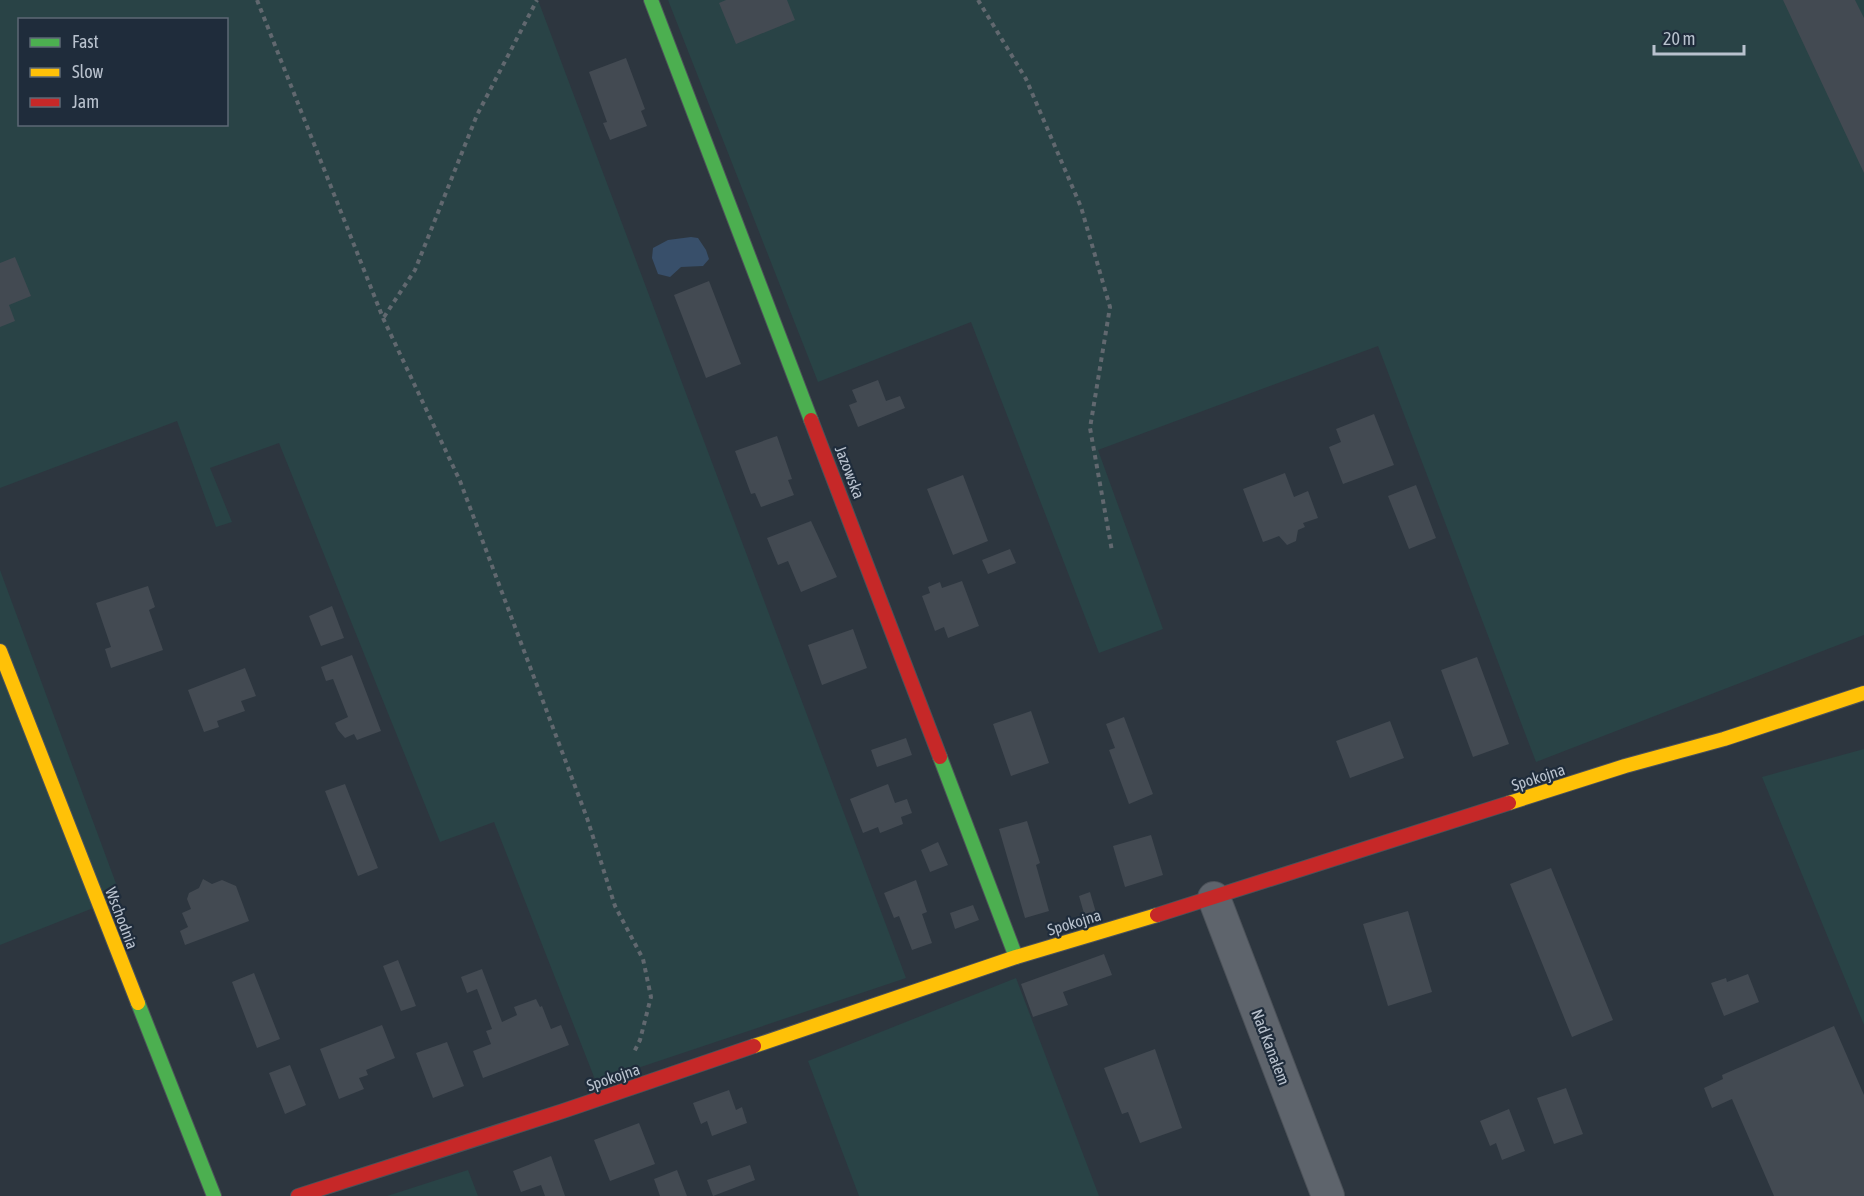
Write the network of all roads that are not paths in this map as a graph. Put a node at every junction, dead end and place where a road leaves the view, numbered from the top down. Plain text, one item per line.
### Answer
1 (651, 0) edge
2 (0, 651) edge
3 (1864, 693) edge
4 (1214, 898) junction
5 (1016, 957) junction
6 (214, 1196) edge
7 (298, 1196) edge
8 (1328, 1196) edge

1 - 5 street, Jazowska
2 - 6 street, Wschodnia
3 - 4 street, Spokojna
4 - 5 street, Spokojna
4 - 8 street, Nad Kanałem
5 - 7 street, Spokojna

